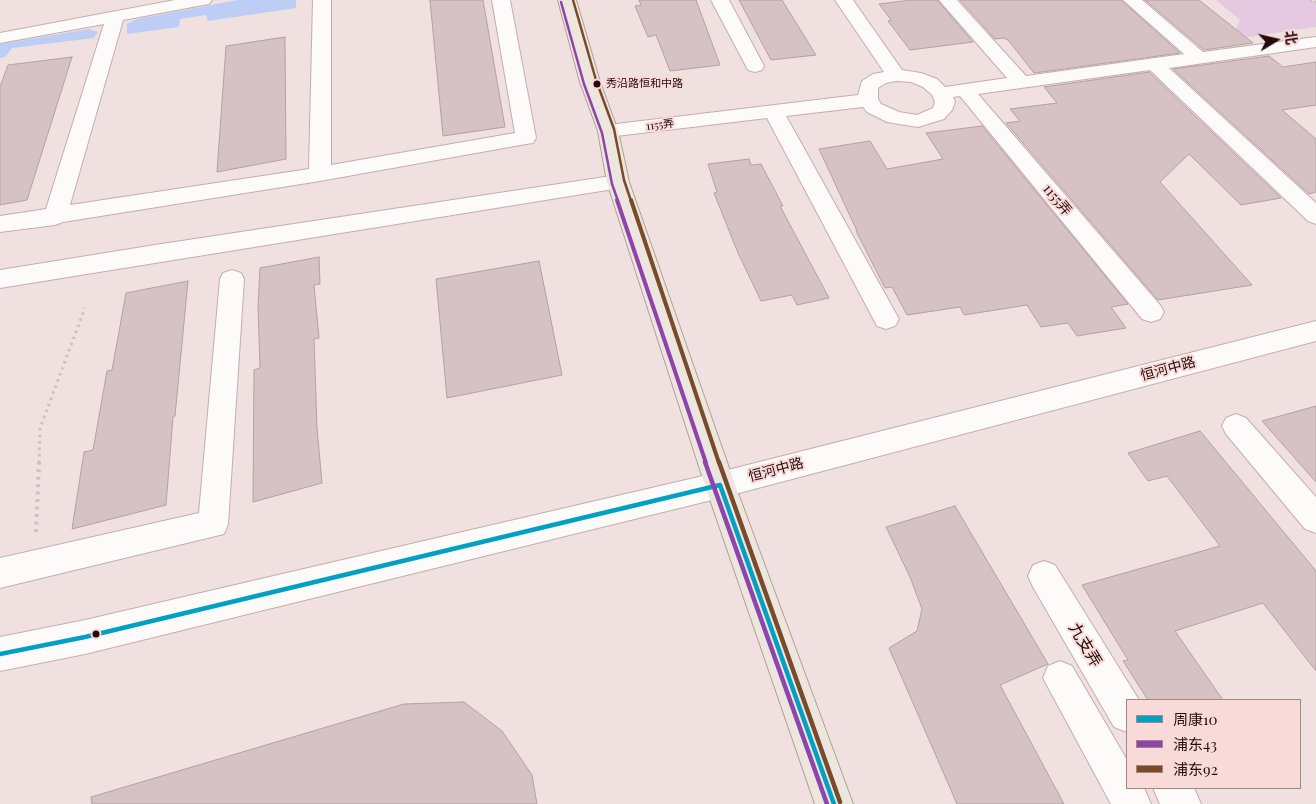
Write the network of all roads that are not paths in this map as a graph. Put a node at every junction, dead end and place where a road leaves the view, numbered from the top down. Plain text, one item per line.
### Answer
1 (322, 0) edge
2 (501, 0) edge
3 (567, 0) edge
4 (720, 0) edge
5 (844, 0) edge
6 (948, 0) edge
7 (1132, 0) edge
8 (196, 1) edge
9 (115, 17) junction
10 (0, 38) edge
11 (1316, 42) edge
12 (1198, 57) junction
13 (1154, 64) junction
14 (755, 66) dead end
15 (896, 75) junction
16 (1020, 81) junction
17 (964, 89) junction
18 (941, 93) junction
19 (868, 100) junction
20 (773, 111) junction
21 (608, 131) junction
22 (320, 174) junction
23 (618, 182) junction
24 (1316, 216) edge
25 (55, 217) junction
26 (0, 224) edge
27 (0, 279) edge
28 (232, 279) dead end
29 (1151, 312) dead end
30 (886, 319) dead end
31 (1316, 331) edge
32 (1236, 426) dead end
33 (720, 485) junction
34 (1316, 519) edge
35 (0, 573) edge
36 (1044, 576) dead end
37 (0, 654) edge
38 (1060, 678) dead end
39 (1126, 712) edge
40 (1173, 789) edge
41 (834, 804) edge
42 (1132, 804) edge
43 (1182, 804) edge

1 - 22 street
2 - 22 street
3 - 21 main road
4 - 14 street
5 - 15 street
6 - 16 street
7 - 12 street
8 - 9 street
9 - 10 street
9 - 25 street
11 - 12 street
12 - 13 street
13 - 16 street
13 - 24 street
15 - 18 street
15 - 19 street
16 - 17 street
17 - 18 street
17 - 29 street, 1155弄
18 - 19 street
19 - 20 street, 1155弄
20 - 21 street, 1155弄
20 - 30 street
21 - 23 main road
22 - 25 street
23 - 27 street
23 - 33 main road
25 - 26 street
28 - 35 street
31 - 33 street, 恒河中路
32 - 34 street
33 - 37 street, 恒河中路
33 - 41 main road
36 - 39 street, 九支弄
38 - 42 street
40 - 43 street

